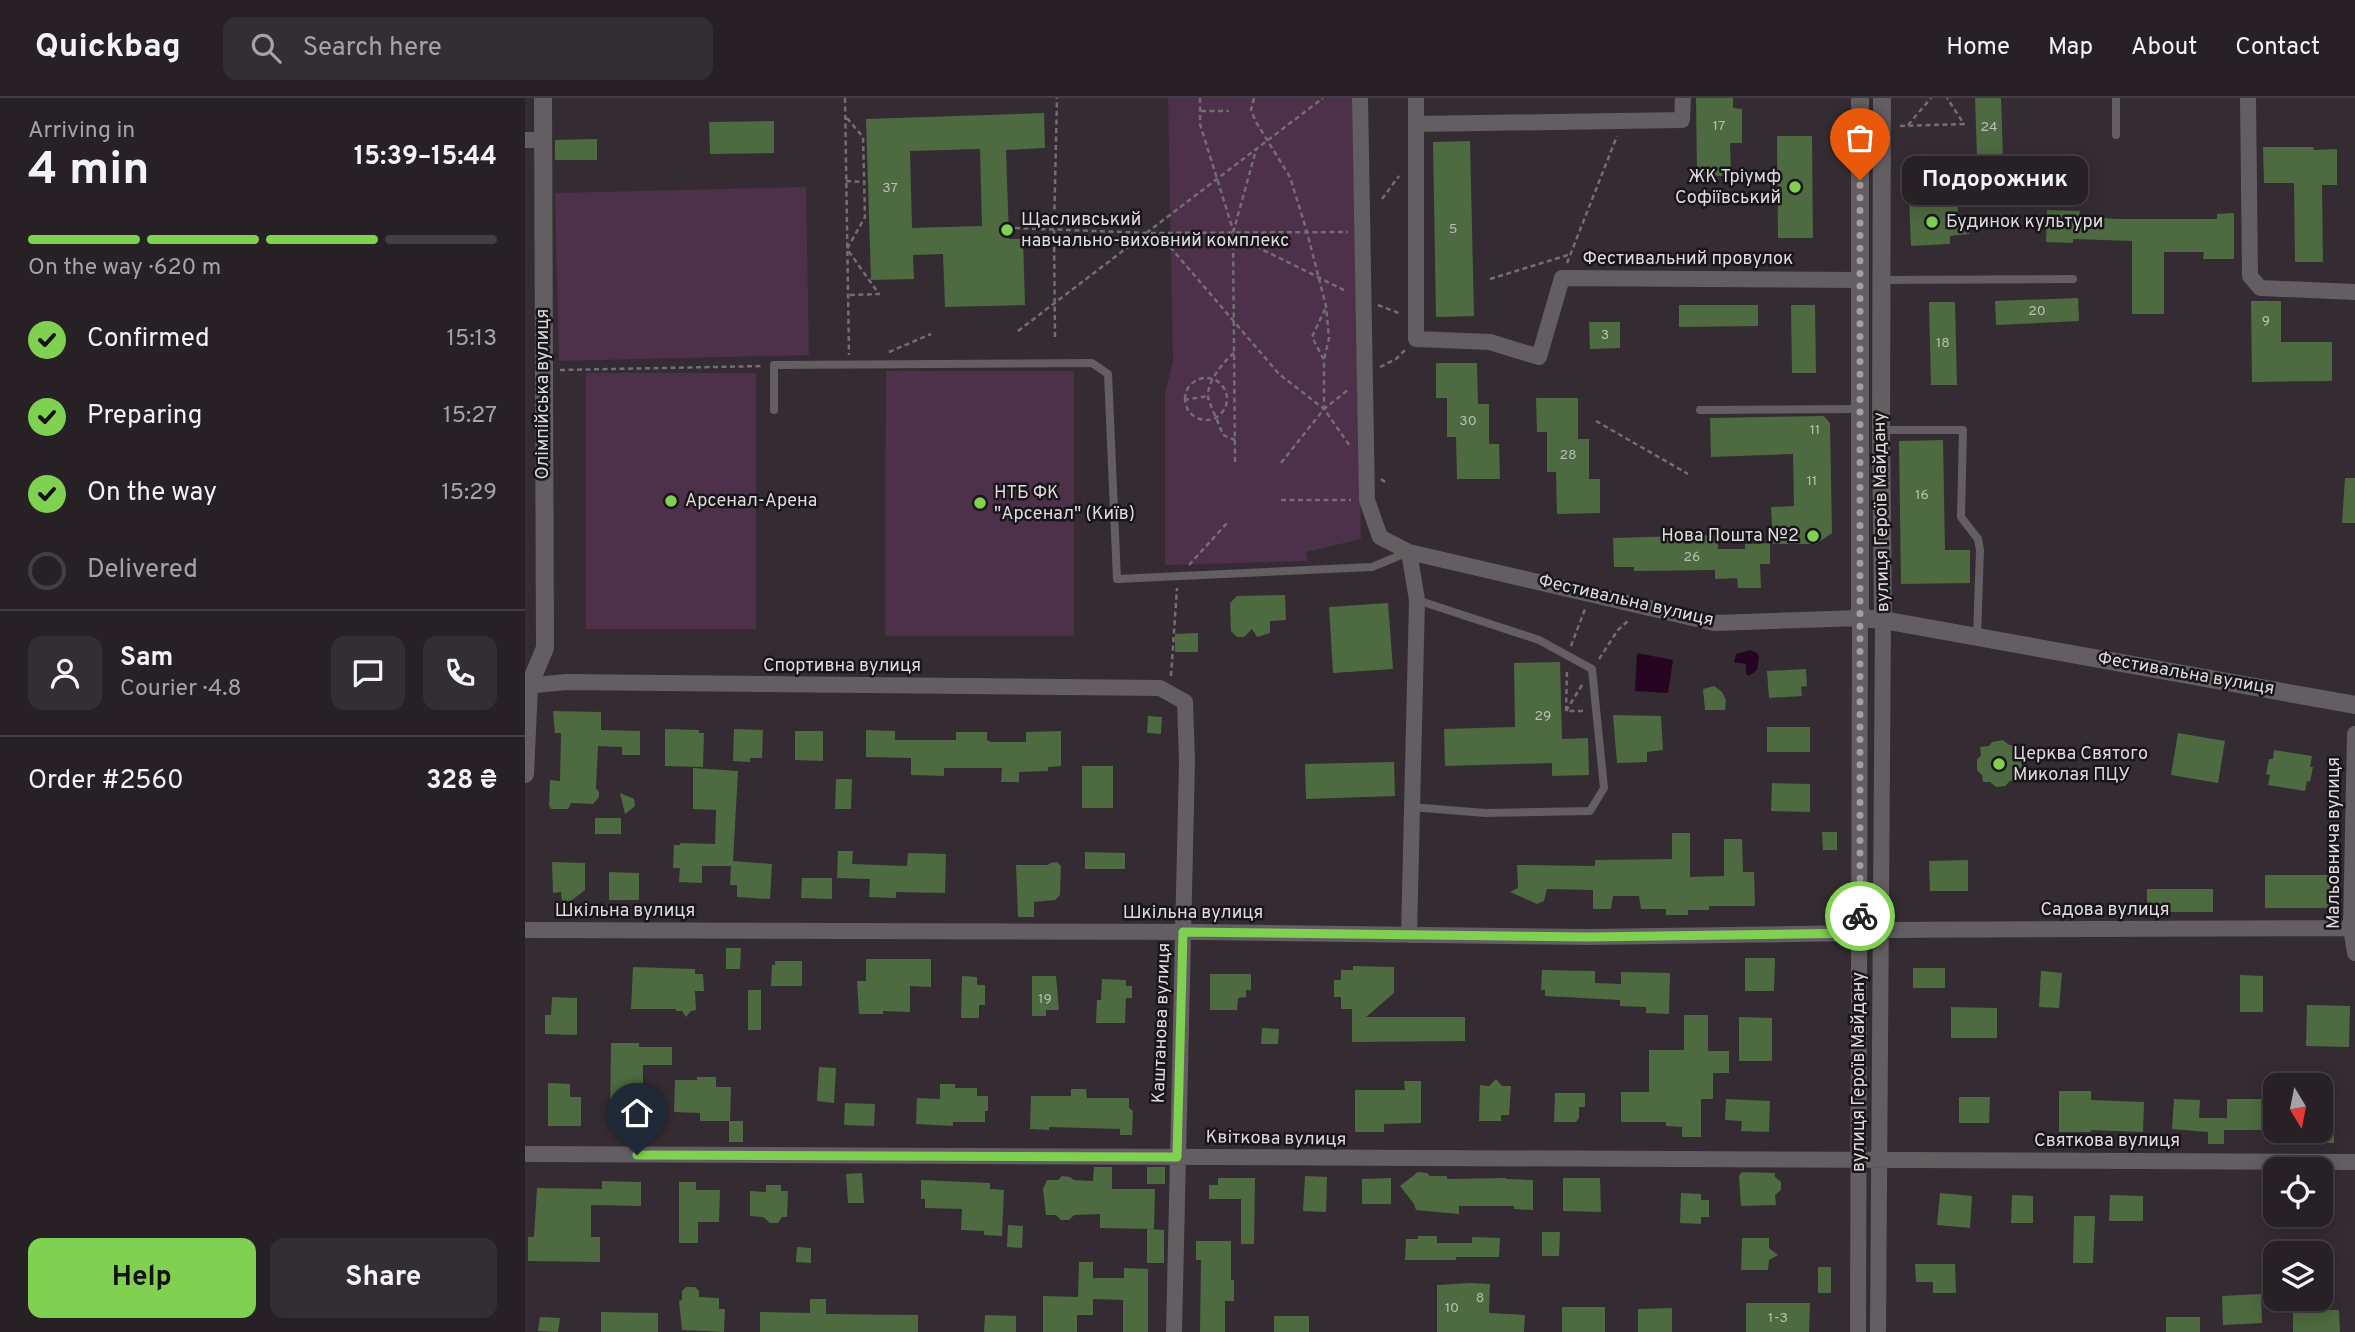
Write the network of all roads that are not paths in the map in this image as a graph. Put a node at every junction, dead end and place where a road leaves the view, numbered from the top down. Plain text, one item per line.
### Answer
1 (543, 98) edge
2 (1360, 98) edge
3 (1416, 98) edge
4 (1683, 98) edge
5 (1860, 98) edge
6 (1882, 98) edge
7 (2116, 98) edge
8 (2248, 98) edge
9 (1416, 124) junction
10 (2116, 135) dead end
11 (534, 140) edge
12 (2073, 279) dead end
13 (1861, 280) junction
14 (1881, 280) junction
15 (2355, 292) edge
16 (1861, 409) junction
17 (773, 410) dead end
18 (1700, 410) dead end
19 (1881, 430) junction
20 (1409, 552) junction
21 (1417, 600) junction
22 (1860, 618) junction
23 (1883, 620) junction
24 (1977, 637) junction
25 (527, 686) edge
26 (1165, 690) joint
27 (2355, 705) edge
28 (2355, 734) edge
29 (525, 774) edge
30 (1411, 807) junction
31 (2351, 928) junction
32 (525, 930) edge
33 (1880, 930) junction
34 (1183, 932) junction
35 (1860, 933) junction
36 (1409, 935) junction
37 (2355, 953) edge
38 (525, 1154) edge
39 (1177, 1157) junction
40 (1859, 1160) junction
41 (1878, 1160) junction
42 (2355, 1162) edge
43 (1174, 1332) edge
44 (1858, 1332) edge
45 (1878, 1332) edge

1 - 11 street, Олімпійська вулиця
2 - 20 street, Фестивальна вулиця
3 - 9 street
4 - 9 street
5 - 13 street, вулиця Героїв Майдану
6 - 14 street, вулиця Героїв Майдану
7 - 10 lane
8 - 15 street
9 - 13 street, Фестивальний провулок
11 - 25 street, Олімпійська вулиця
12 - 14 lane
13 - 16 street, вулиця Героїв Майдану
14 - 19 street, вулиця Героїв Майдану
16 - 18 lane
16 - 22 street, вулиця Героїв Майдану
17 - 20 lane
19 - 23 street, вулиця Героїв Майдану
19 - 24 lane
20 - 21 street
20 - 22 street, Фестивальна вулиця
21 - 30 street
21 - 30 lane
22 - 23 street, Фестивальна вулиця
22 - 35 street, вулиця Героїв Майдану
23 - 24 street, Фестивальна вулиця
23 - 33 street, вулиця Героїв Майдану
24 - 27 street, Фестивальна вулиця
25 - 26 street, Спортивна вулиця
25 - 29 street
26 - 34 street, Каштанова вулиця
28 - 31 street, Мальовнича вулиця
30 - 36 street
31 - 33 street, Садова вулиця
31 - 37 street, Мальовнича вулиця
32 - 34 street, Шкільна вулиця
33 - 35 street, Садова вулиця
33 - 41 street, вулиця Героїв Майдану
34 - 36 street, Шкільна вулиця
34 - 39 street, Каштанова вулиця
35 - 36 street, Шкільна вулиця
35 - 40 street, вулиця Героїв Майдану
38 - 39 street, Квіткова вулиця
39 - 40 street, Квіткова вулиця
39 - 43 street, Каштанова вулиця
40 - 41 street, Святкова вулиця
40 - 44 street, вулиця Героїв Майдану
41 - 42 street, Святкова вулиця
41 - 45 street, вулиця Героїв Майдану

